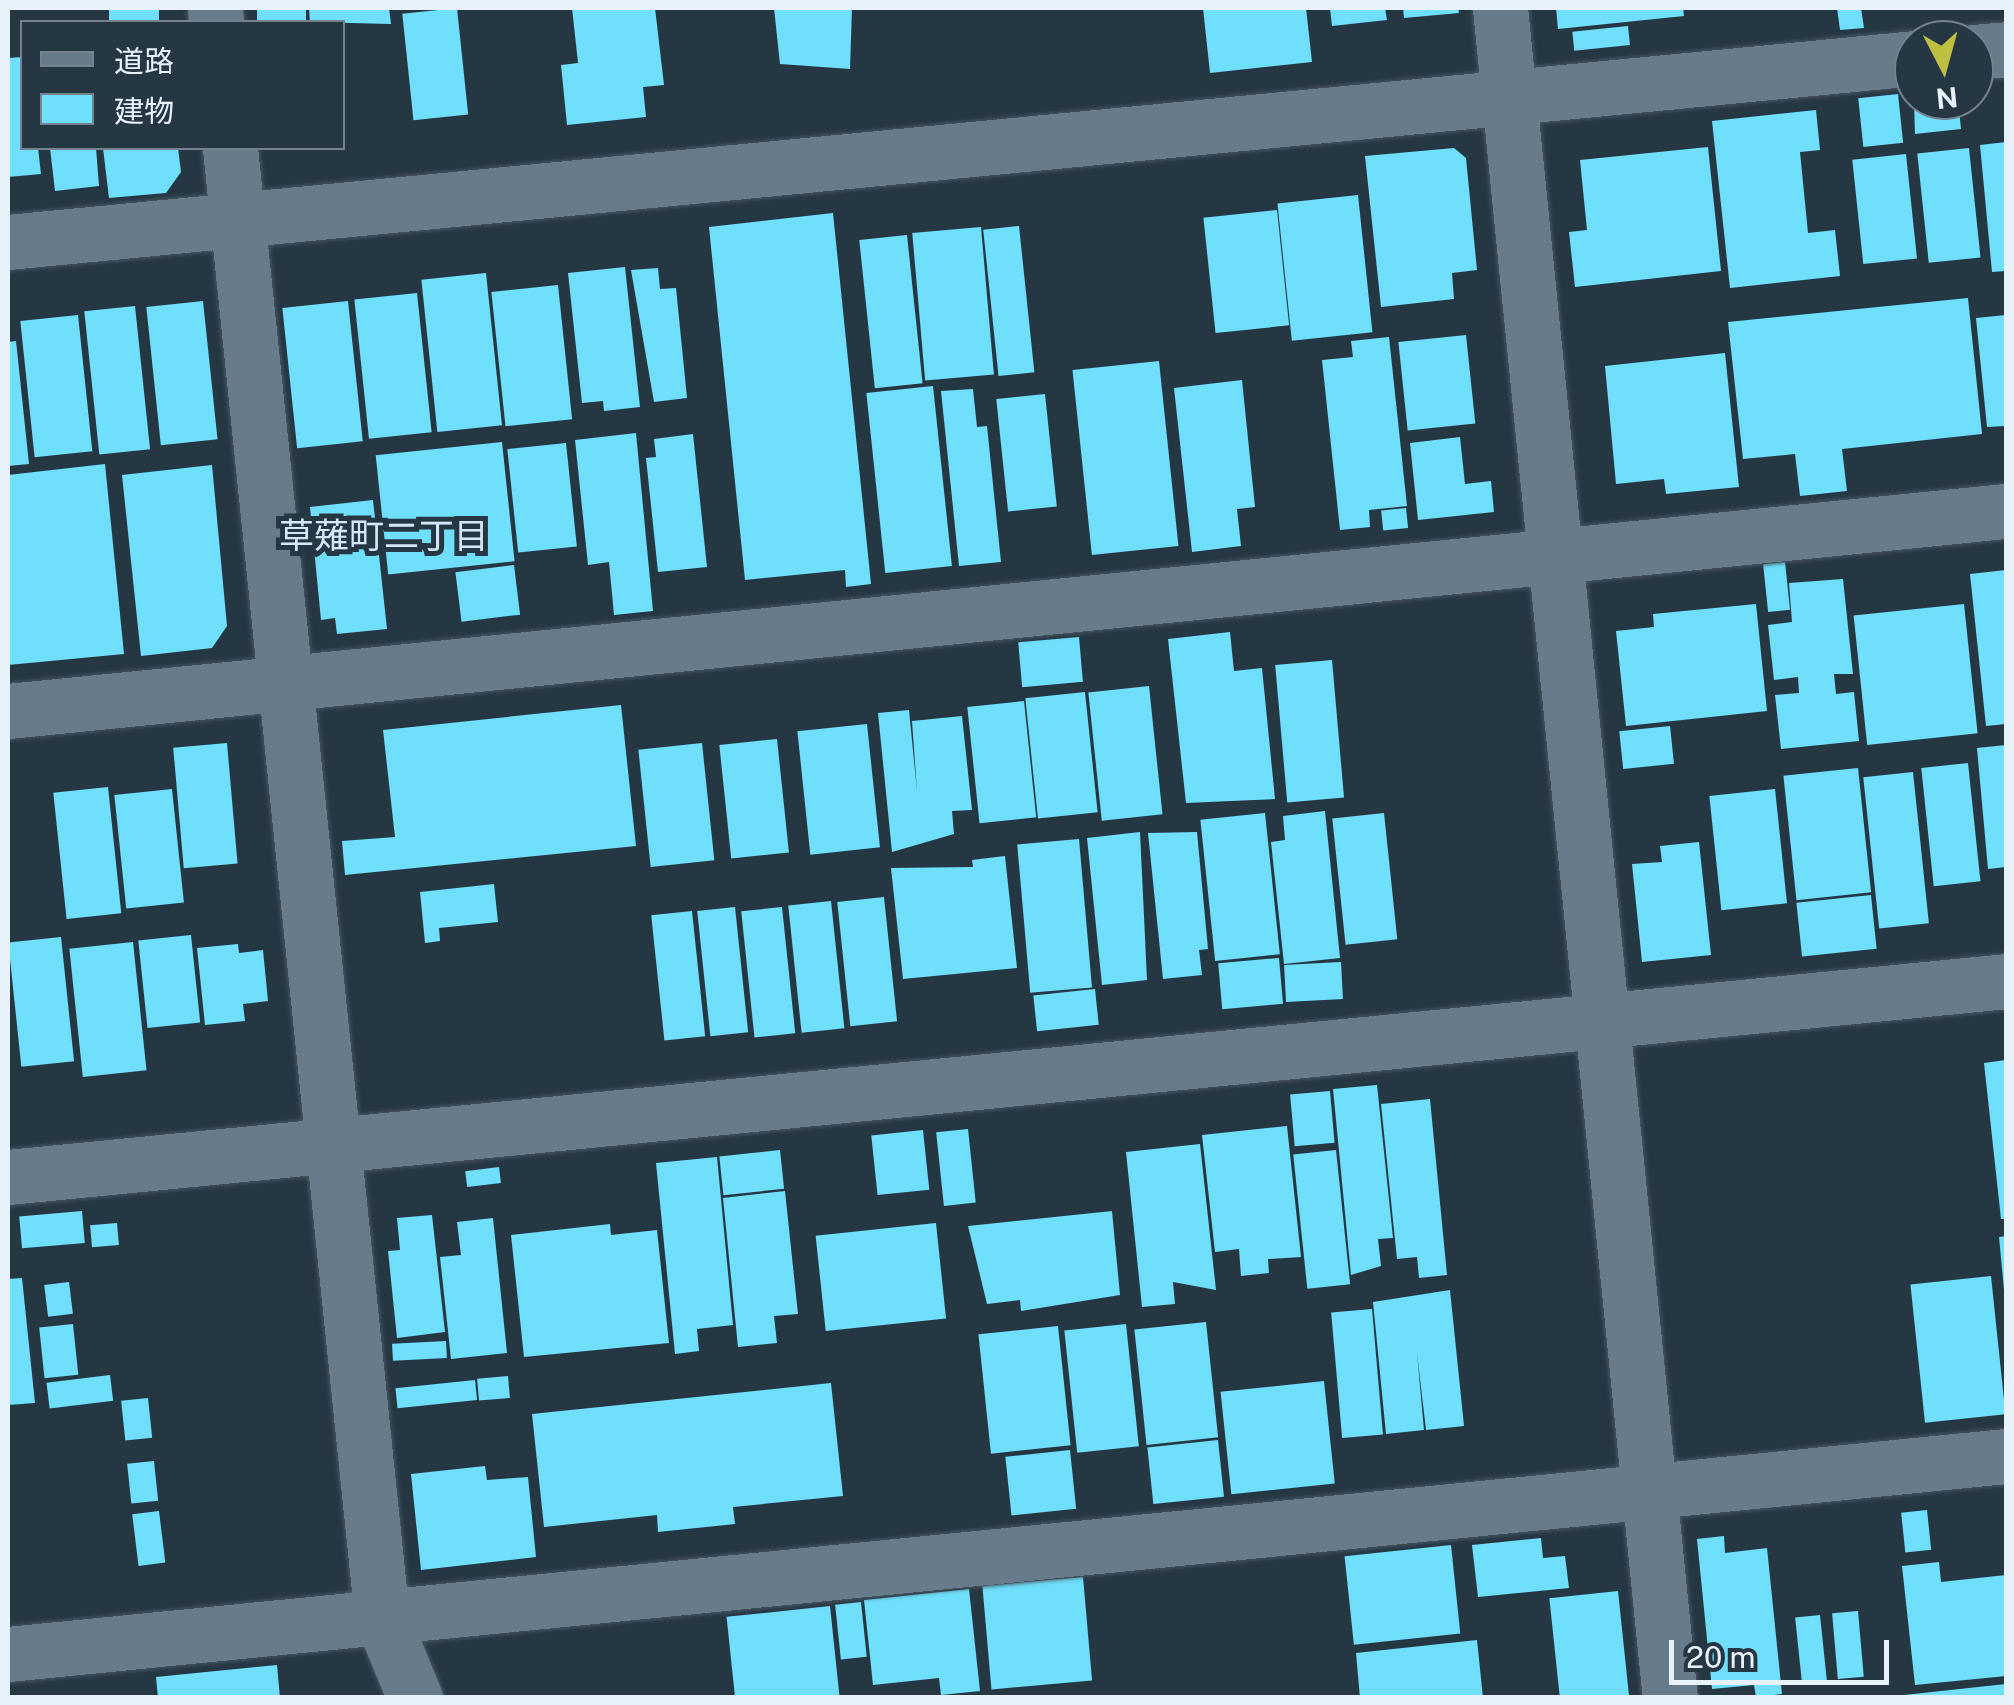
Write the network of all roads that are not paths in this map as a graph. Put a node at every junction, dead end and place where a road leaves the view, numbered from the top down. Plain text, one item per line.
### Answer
1 (1500, 8) edge
2 (1894, 60) edge
3 (1509, 97) junction
4 (230, 150) edge
5 (237, 220) junction
6 (8, 242) edge
7 (2006, 510) edge
8 (1555, 554) junction
9 (285, 685) junction
10 (8, 712) edge
11 (2006, 980) edge
12 (1602, 1020) junction
13 (333, 1144) junction
14 (8, 1177) edge
15 (2006, 1456) edge
16 (1649, 1488) junction
17 (382, 1618) junction
18 (8, 1654) edge
19 (415, 1698) edge
20 (1670, 1698) edge

1 - 3 street
2 - 3 street
3 - 5 street
3 - 8 street
4 - 5 street
5 - 6 street
5 - 9 street
7 - 8 street
8 - 9 street
8 - 12 street
9 - 10 street
9 - 13 street
11 - 12 street
12 - 13 street
12 - 16 street
13 - 14 street
13 - 17 street
15 - 16 street
16 - 17 street
16 - 20 street
17 - 18 street
17 - 19 street

